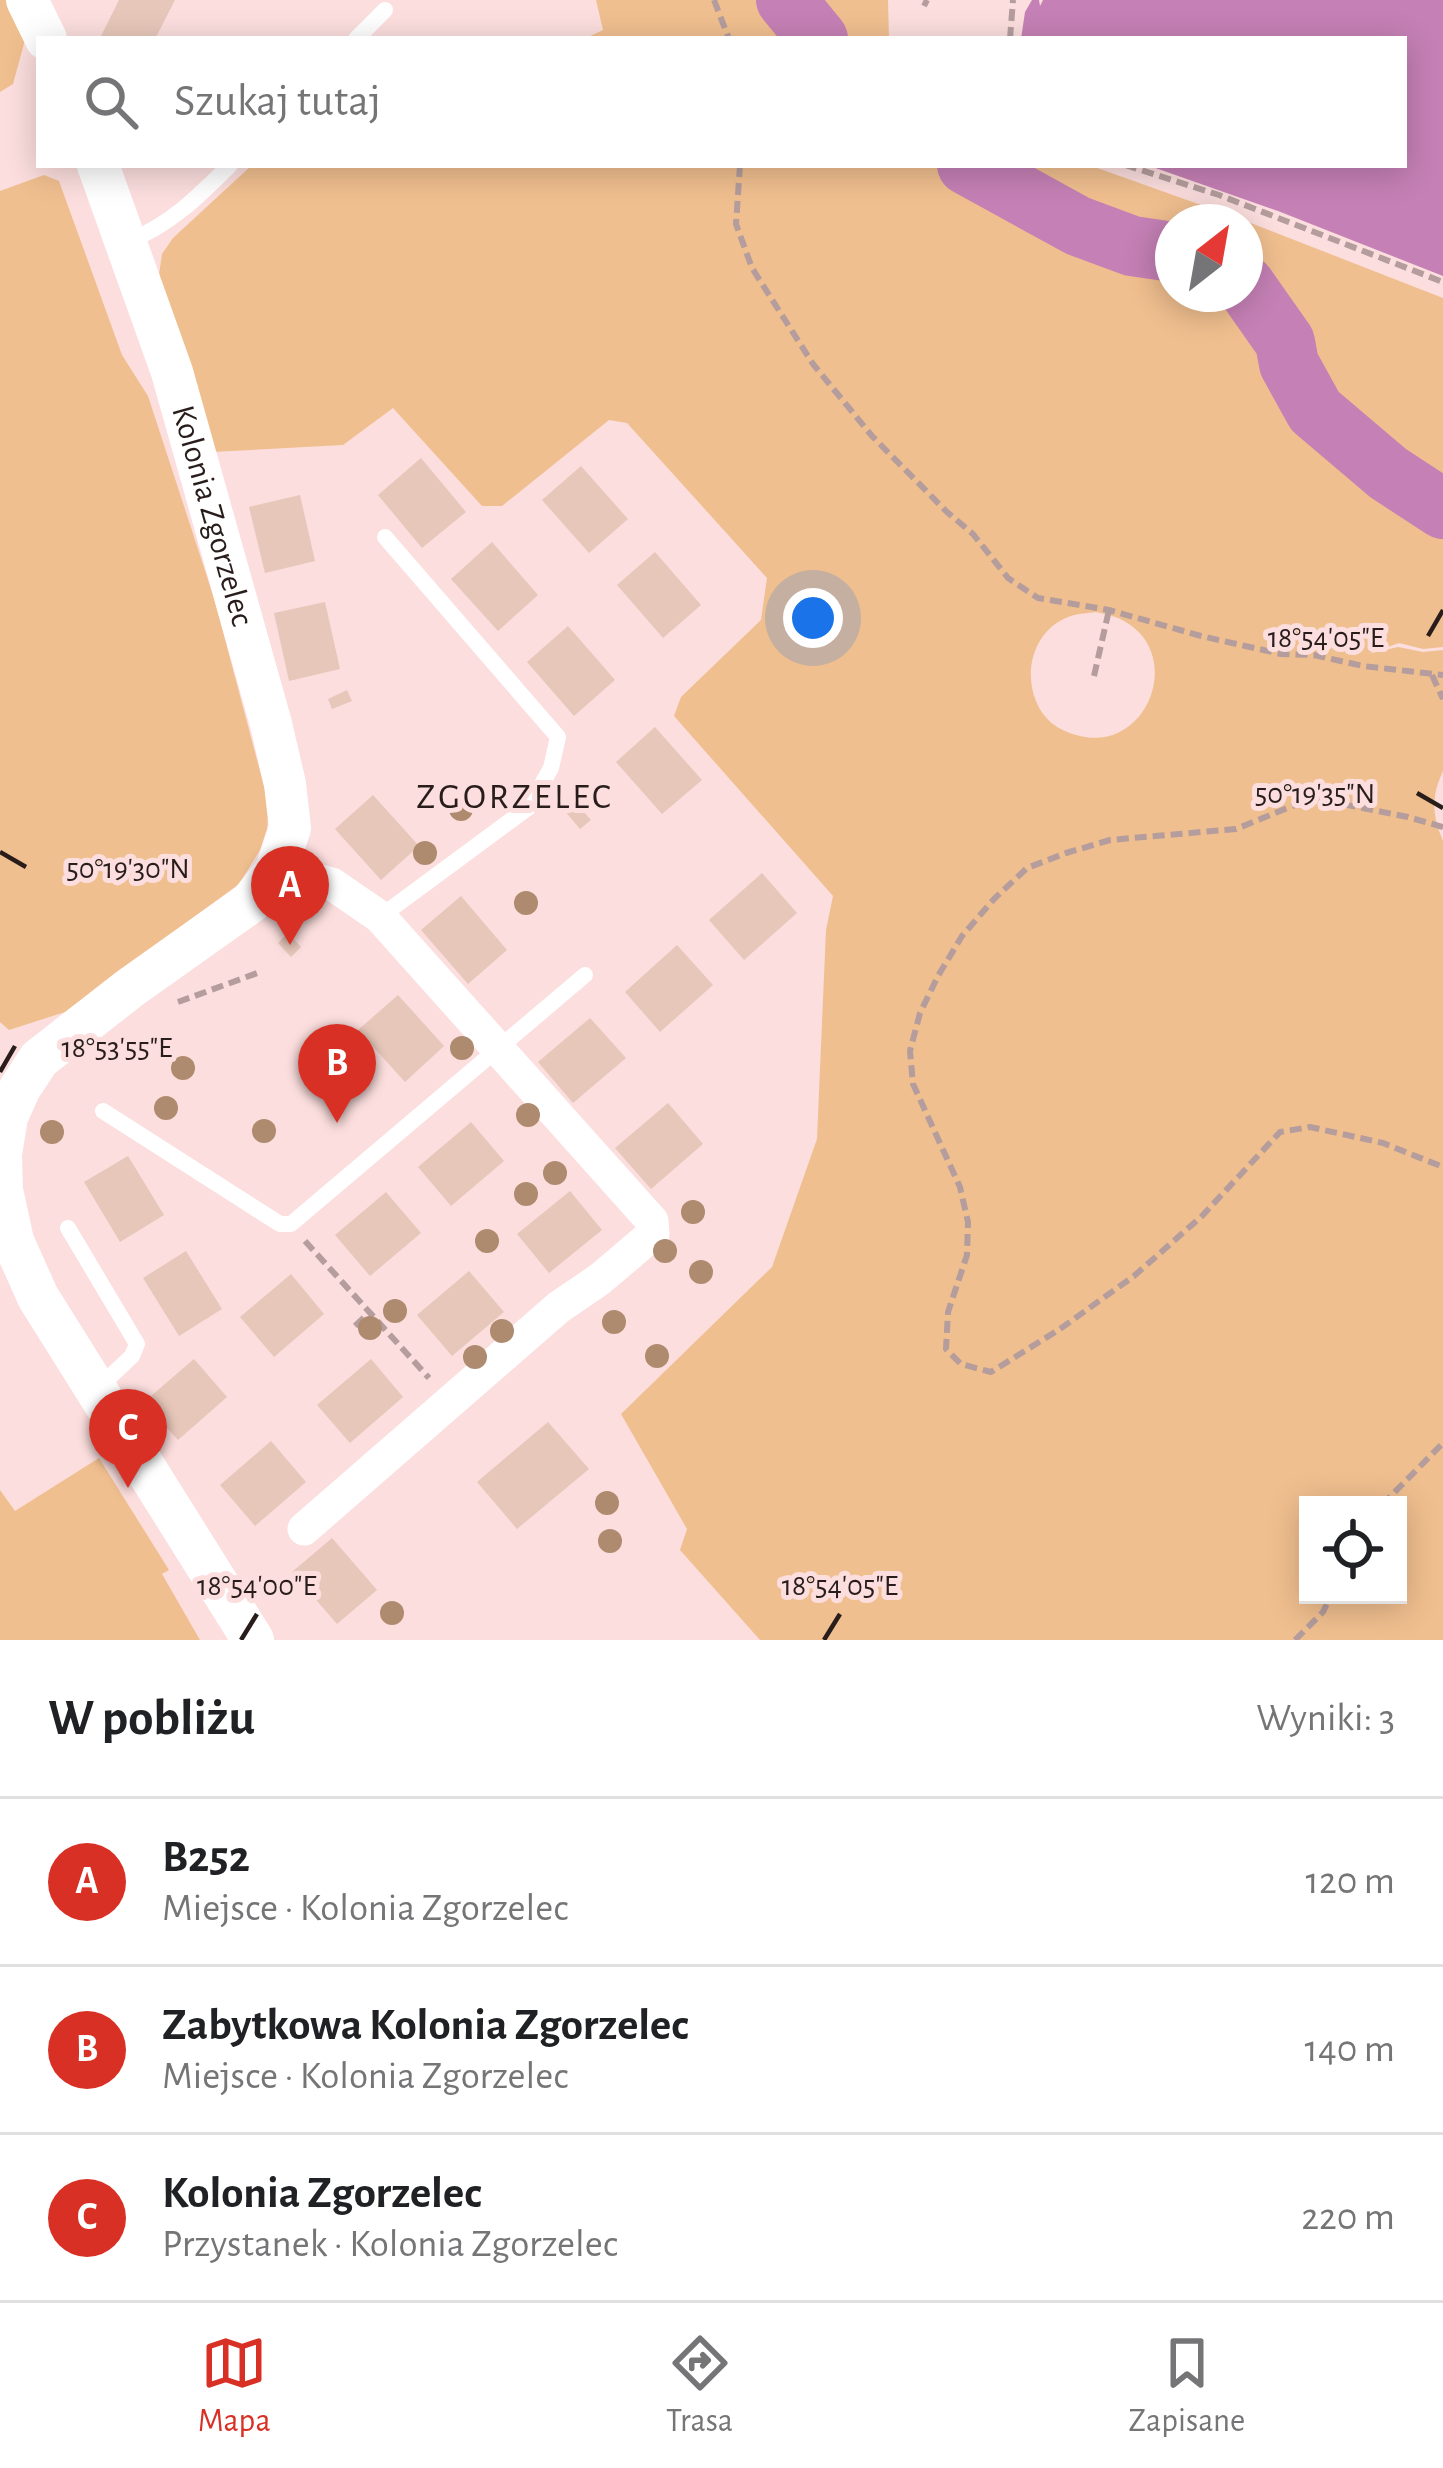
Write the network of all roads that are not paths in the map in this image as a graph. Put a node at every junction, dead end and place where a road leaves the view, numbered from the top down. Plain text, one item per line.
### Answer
1 (27, 0) edge
2 (385, 10) dead end
3 (45, 36) edge
4 (359, 36) edge
5 (99, 168) edge
6 (227, 168) edge
7 (126, 242) junction
8 (385, 537) dead end
9 (276, 870) junction
10 (380, 917) junction
11 (585, 975) dead end
12 (498, 1051) junction
13 (103, 1112) dead end
14 (68, 1228) dead end
15 (96, 1390) junction
16 (304, 1529) dead end
17 (253, 1640) edge

1 - 3 street
2 - 4 lane
5 - 7 street, Kolonia Zgorzelec
6 - 7 lane
7 - 9 street, Kolonia Zgorzelec
8 - 10 lane
9 - 10 street
9 - 15 street
10 - 12 street
11 - 12 lane
12 - 13 lane
12 - 16 street
14 - 15 lane
15 - 17 street

